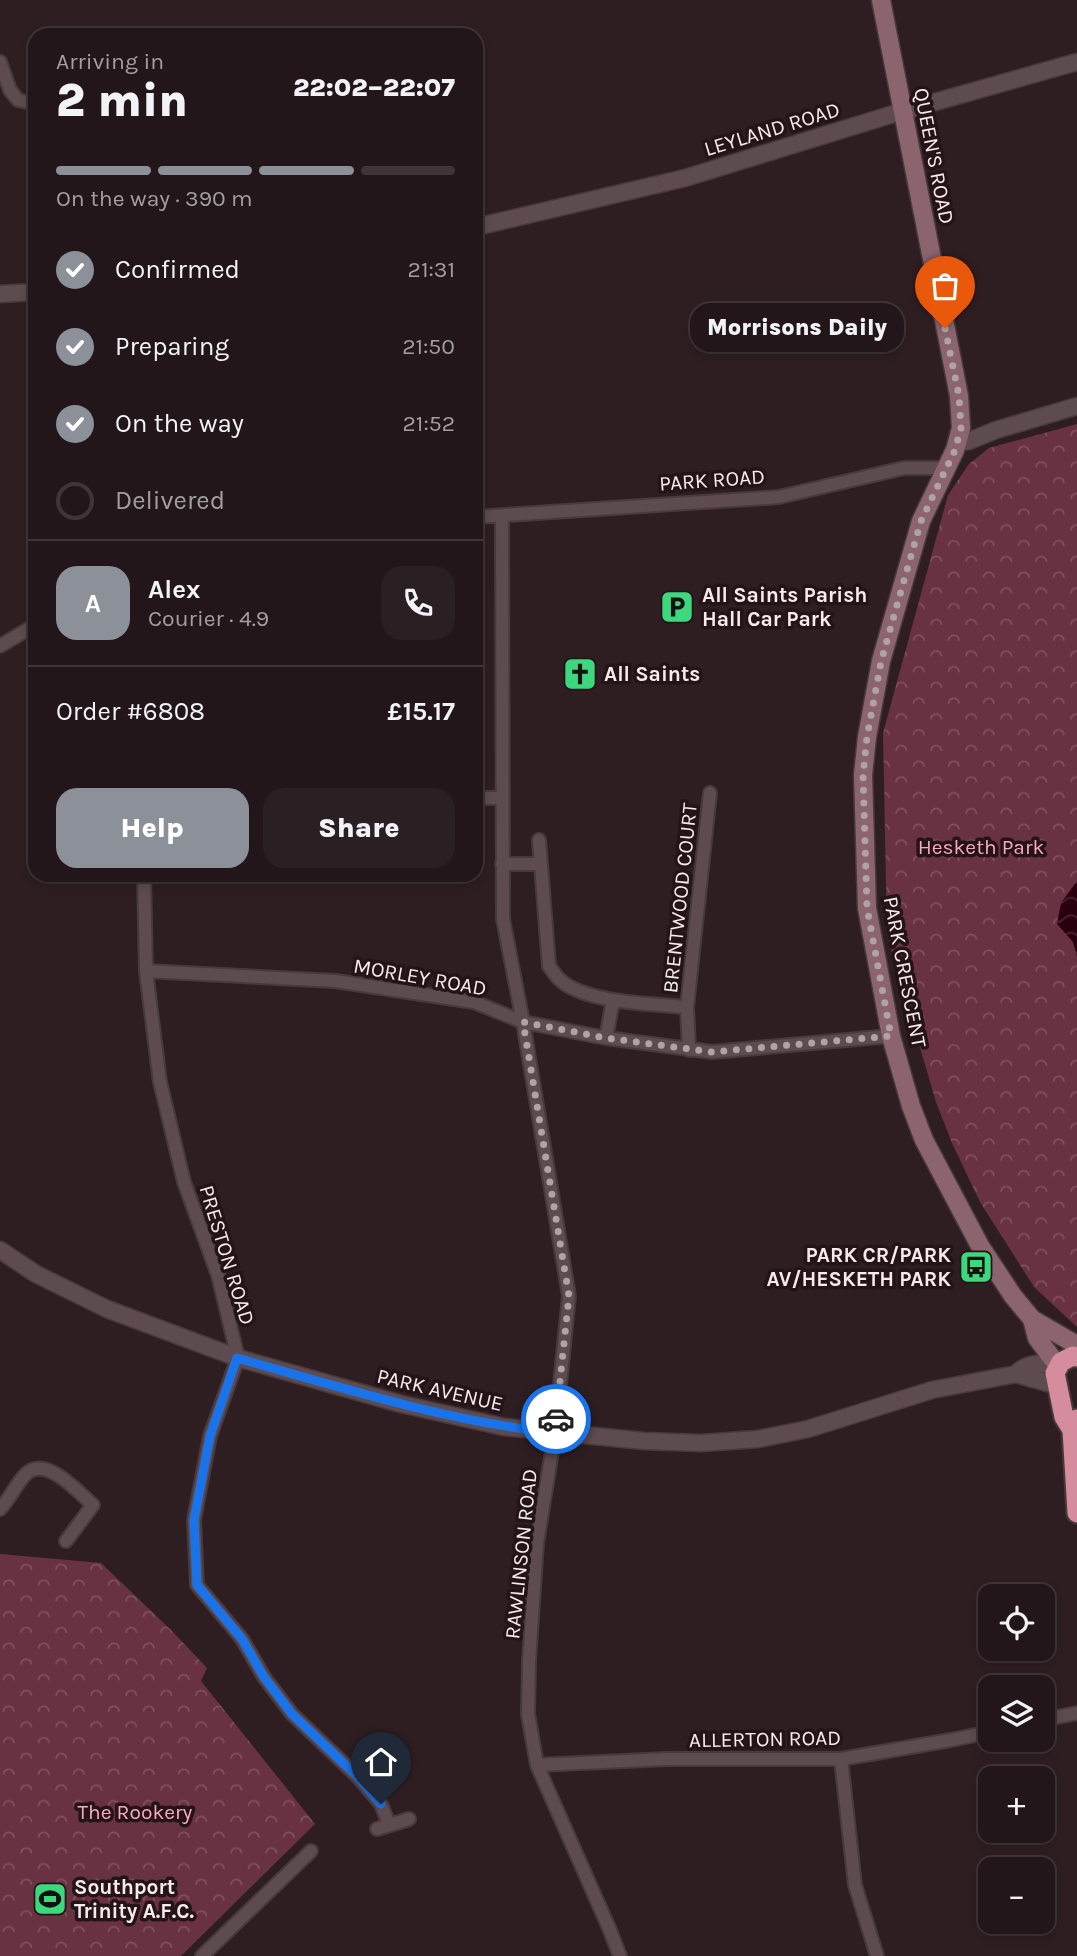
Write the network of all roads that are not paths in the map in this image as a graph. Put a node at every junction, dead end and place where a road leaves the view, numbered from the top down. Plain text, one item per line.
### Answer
1 (881, 0) edge
2 (0, 62) edge
3 (1077, 62) edge
4 (28, 102) edge
5 (903, 111) junction
6 (483, 225) edge
7 (28, 292) edge
8 (0, 294) edge
9 (1077, 405) edge
10 (957, 443) junction
11 (947, 468) junction
12 (502, 515) junction
13 (483, 516) edge
14 (921, 521) joint
15 (28, 629) edge
16 (0, 646) edge
17 (710, 793) dead end
18 (502, 798) junction
19 (483, 799) edge
20 (539, 840) dead end
21 (541, 863) junction
22 (502, 864) junction
23 (144, 882) edge
24 (146, 971) junction
25 (613, 1000) junction
26 (687, 1007) junction
27 (523, 1022) junction
28 (891, 1036) junction
29 (606, 1038) junction
30 (689, 1050) junction
31 (0, 1250) edge
32 (1032, 1319) junction
33 (1077, 1348) edge
34 (1077, 1357) edge
35 (237, 1358) junction
36 (1058, 1377) junction
37 (1077, 1396) edge
38 (1075, 1424) edge
39 (555, 1433) junction
40 (0, 1509) edge
41 (1077, 1513) edge
42 (66, 1541) dead end
43 (1077, 1713) edge
44 (1055, 1718) edge
45 (978, 1734) edge
46 (841, 1759) junction
47 (537, 1765) junction
48 (409, 1819) dead end
49 (311, 1851) dead end
50 (202, 1956) edge
51 (620, 1956) edge
52 (877, 1956) edge

1 - 5 main road, QUEEN'S ROAD
2 - 4 street
3 - 5 street, LEYLAND ROAD
5 - 6 street, LEYLAND ROAD
5 - 10 main road, QUEEN'S ROAD
7 - 8 street
9 - 10 street
10 - 11 main road, QUEEN'S ROAD
11 - 12 street, PARK ROAD
11 - 14 main road, QUEEN'S ROAD
12 - 13 street, PARK ROAD
12 - 18 street, RAWLINSON ROAD
14 - 28 main road, PARK CRESCENT
15 - 16 street
17 - 26 street, BRENTWOOD COURT
18 - 19 street
18 - 22 street, RAWLINSON ROAD
20 - 21 street, BRENTWOOD COURT
21 - 22 street
21 - 25 street, BRENTWOOD COURT
22 - 27 street, RAWLINSON ROAD
23 - 24 street, PRESTON ROAD
24 - 27 street, MORLEY ROAD
24 - 35 street, PRESTON ROAD
25 - 26 street, BRENTWOOD COURT
25 - 29 street
26 - 30 street, BRENTWOOD COURT
27 - 29 street, MORLEY ROAD
27 - 39 street, RAWLINSON ROAD
28 - 30 street, MORLEY ROAD
28 - 32 main road, PARK CRESCENT
29 - 30 street, MORLEY ROAD
31 - 35 street, PARK AVENUE
32 - 33 main road, PARK CRESCENT
32 - 36 main road, PARK CRESCENT
34 - 36 highway
35 - 39 street, PARK AVENUE
35 - 48 street, PRESTON ROAD
36 - 37 highway
36 - 38 highway
36 - 39 street, PARK AVENUE
38 - 41 highway
39 - 47 street, RAWLINSON ROAD
40 - 42 street
43 - 44 street
45 - 46 street, ALLERTON ROAD
46 - 47 street, ALLERTON ROAD
46 - 52 street
47 - 51 street, RAWLINSON ROAD
49 - 50 street

